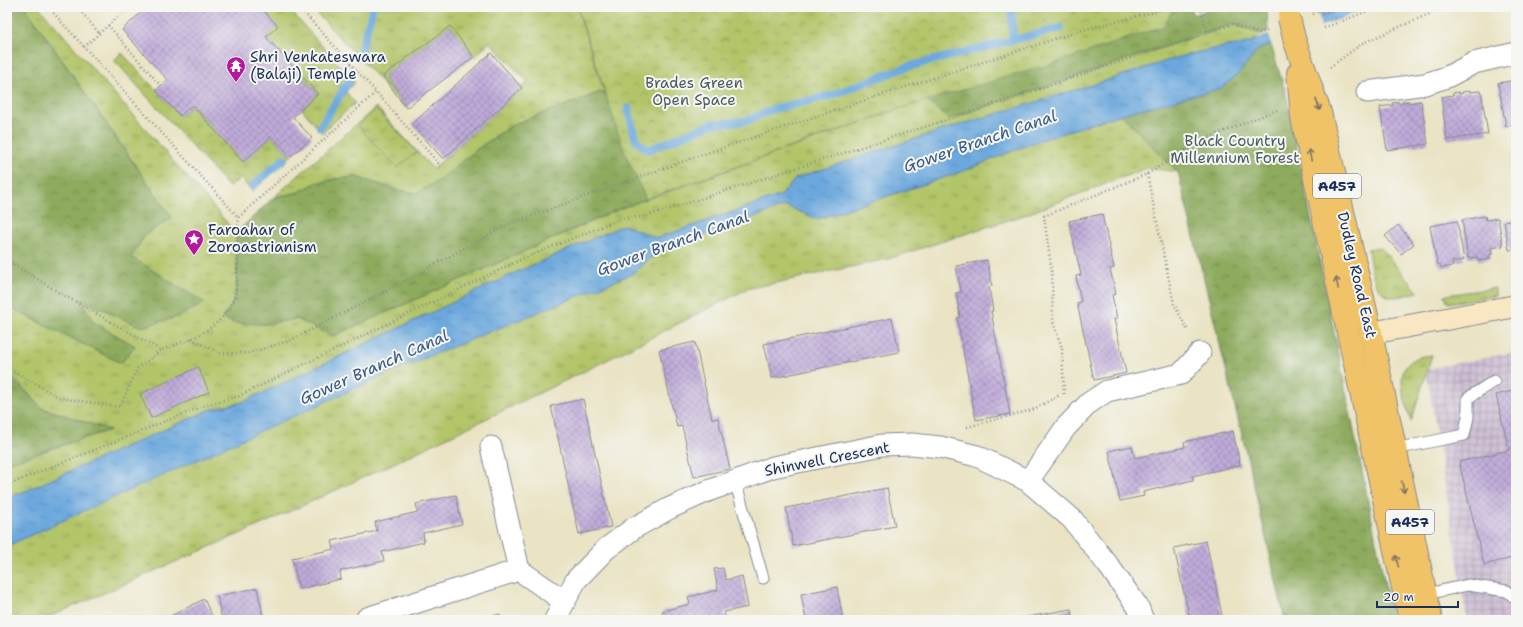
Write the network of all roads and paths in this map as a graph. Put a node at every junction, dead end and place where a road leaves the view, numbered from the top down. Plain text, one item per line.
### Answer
1 (48, 7) edge
2 (77, 7) edge
3 (129, 7) edge
4 (299, 7) edge
5 (1174, 7) edge
6 (1200, 7) edge
7 (1378, 7) edge
8 (1438, 7) edge
9 (1334, 9) edge
10 (1319, 11) dead end
11 (1288, 13) edge
12 (108, 25) junction
13 (1324, 28) dead end
14 (1207, 32) junction
15 (1258, 32) dead end
16 (99, 33) junction
17 (1295, 42) junction
18 (84, 47) junction
19 (1516, 53) edge
20 (1327, 69) dead end
21 (161, 86) dead end
22 (376, 92) junction
23 (1367, 92) dead end
24 (1300, 103) junction
25 (440, 165) dead end
26 (1147, 174) junction
27 (238, 217) junction
28 (7, 260) edge
29 (1516, 306) edge
30 (1345, 321) junction
31 (1371, 333) junction
32 (191, 339) junction
33 (161, 350) junction
34 (1200, 353) joint
35 (7, 367) edge
36 (1494, 381) dead end
37 (1064, 393) junction
38 (1066, 427) junction
39 (490, 447) dead end
40 (940, 447) junction
41 (1395, 449) junction
42 (1374, 454) junction
43 (735, 481) junction
44 (1028, 481) junction
45 (7, 485) edge
46 (519, 570) junction
47 (763, 578) dead end
48 (1416, 597) junction
49 (1516, 599) edge
50 (564, 601) junction
51 (367, 618) dead end
52 (555, 620) edge
53 (1143, 620) edge
54 (1410, 620) edge
55 (1431, 620) edge

1 - 18 path
2 - 16 path
3 - 12 path
4 - 22 path
5 - 32 path
6 - 14 path
7 - 13 path
8 - 20 path
9 - 10 path
11 - 17 main road, A457, bridge
12 - 16 path
12 - 21 path
14 - 15 path
14 - 45 path
16 - 18 path
17 - 24 main road, Dudley Road East / A457
17 -> 31 main road, Dudley Road East / A457
18 - 27 path
19 - 23 street
22 - 25 path
22 - 27 path
24 - 26 path
30 -> 24 main road, Dudley Road East / A457
26 - 34 path
26 - 37 path
27 - 32 path
28 - 33 path
29 - 31 street
30 - 31 main road
30 - 42 main road, Dudley Road East / A457
31 - 41 main road, Dudley Road East / A457
31 - 42 main road
32 - 33 path
33 - 35 path
34 - 38 street
36 - 41 lane
37 - 38 path
37 - 40 path
38 - 44 street
39 - 46 street
40 - 43 street, Shinwell Crescent
40 - 44 street, Shinwell Crescent
41 -> 48 main road, Dudley Road East / A457
48 -> 42 main road, Dudley Road East / A457
43 - 47 lane
43 - 50 street, Shinwell Crescent
44 - 53 street, Shinwell Crescent
46 - 50 street
46 - 51 street
48 - 49 lane
48 - 54 main road, Dudley Road East / A457
48 - 55 main road, Dudley Road East / A457
50 - 52 street, Shinwell Crescent

